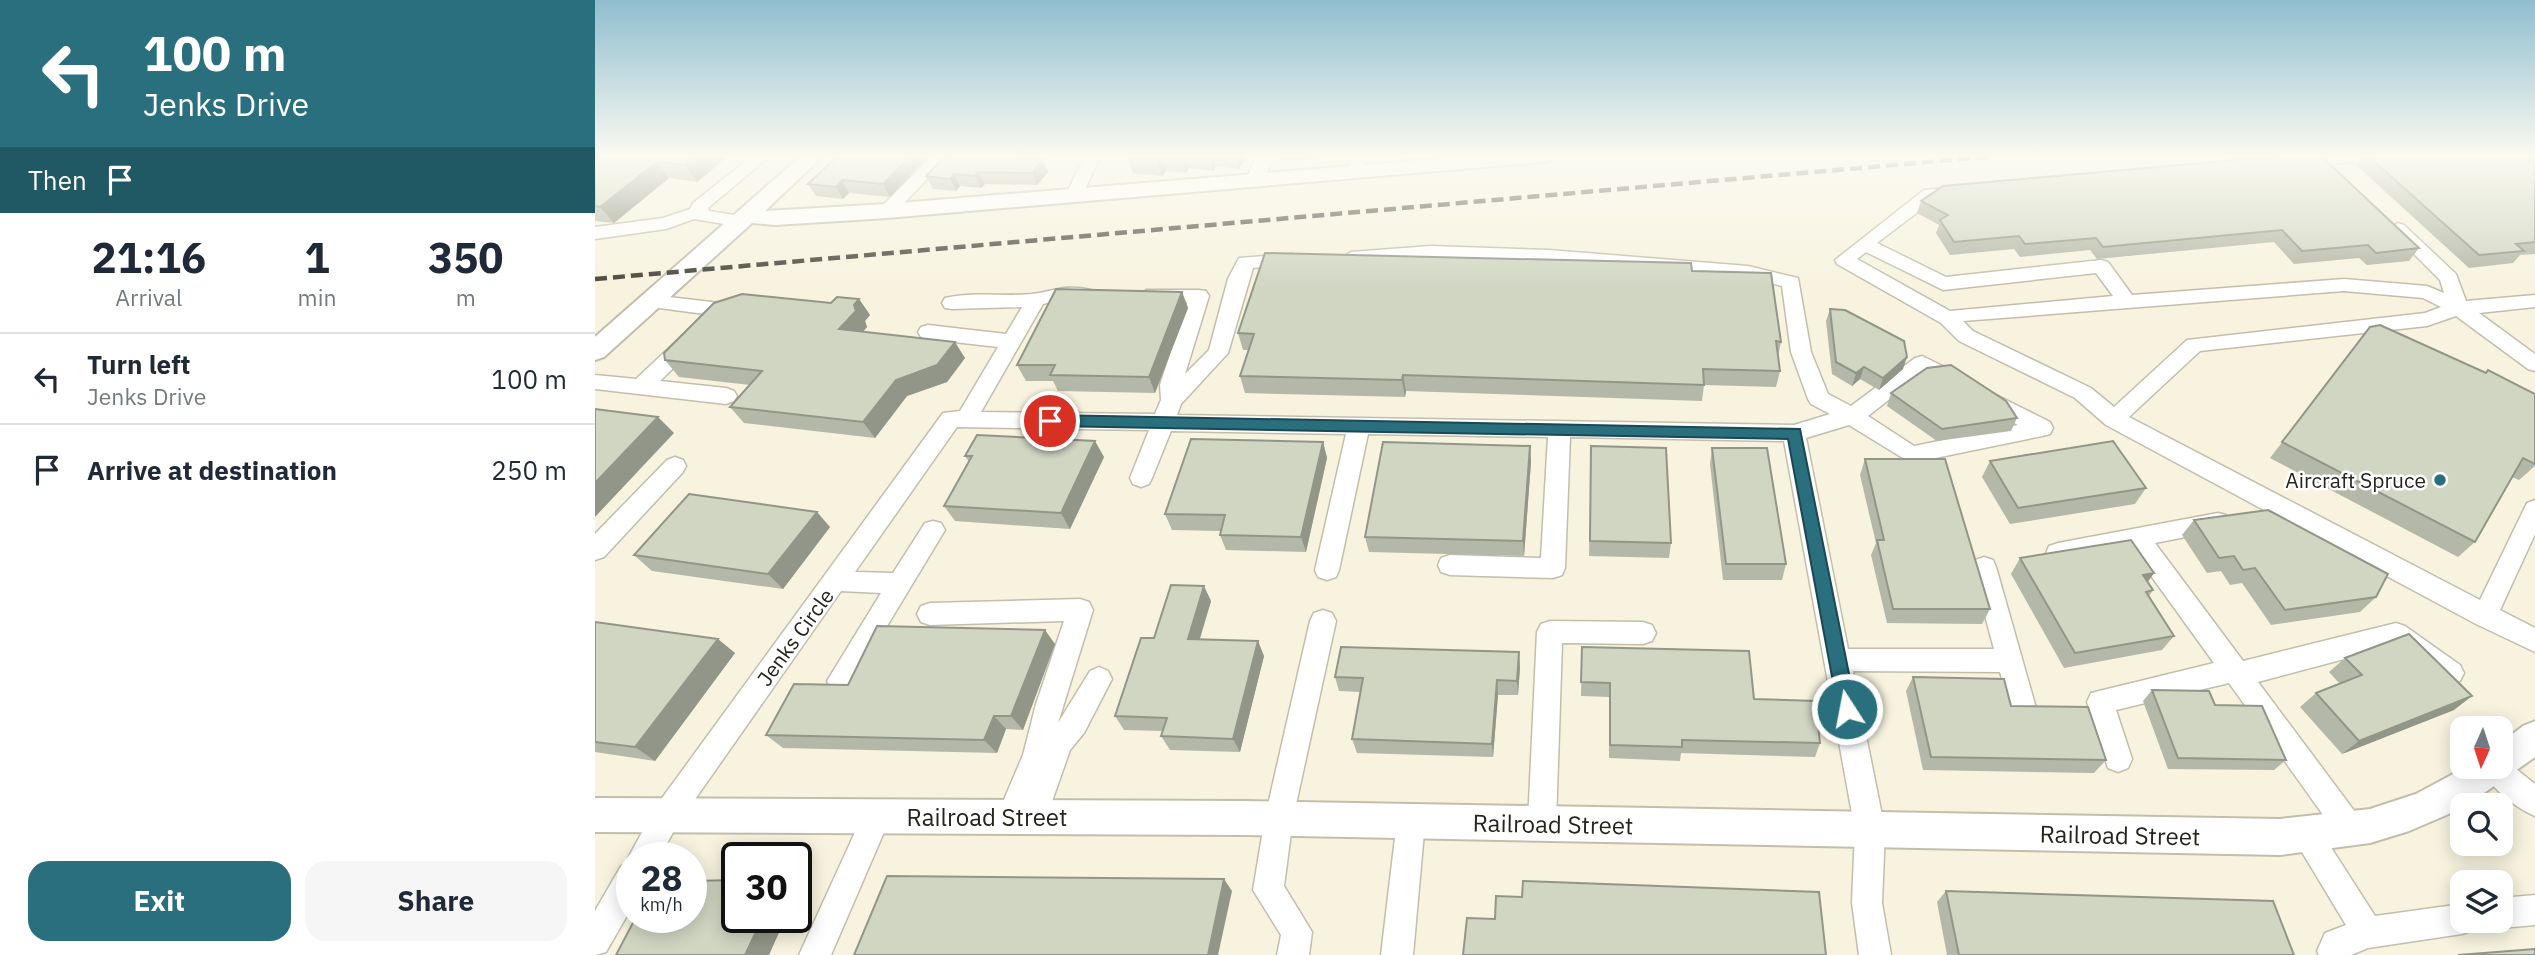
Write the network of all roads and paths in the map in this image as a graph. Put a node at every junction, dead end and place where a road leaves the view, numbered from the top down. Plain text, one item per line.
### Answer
1 (707, 201) edge
2 (765, 201) edge
3 (897, 201) edge
4 (1010, 201) edge
5 (1921, 201) edge
6 (887, 211) junction
7 (698, 212) junction
8 (2382, 214) edge
9 (745, 219) junction
10 (595, 233) edge
11 (1864, 244) junction
12 (1943, 284) junction
13 (1108, 295) edge
14 (1135, 295) edge
15 (1036, 300) junction
16 (2126, 300) junction
17 (651, 301) junction
18 (2535, 301) edge
19 (952, 303) dead end
20 (2459, 307) junction
21 (1957, 316) junction
22 (2375, 325) junction
23 (928, 332) dead end
24 (1010, 341) junction
25 (2412, 342) edge
26 (2525, 349) edge
27 (595, 351) edge
28 (2535, 364) edge
29 (595, 382) edge
30 (641, 387) junction
31 (726, 396) dead end
32 (1172, 400) junction
33 (1852, 416) junction
34 (959, 419) junction
35 (2114, 419) junction
36 (1162, 423) junction
37 (1359, 426) junction
38 (1559, 429) junction
39 (1794, 433) junction
40 (675, 466) dead end
41 (1142, 478) dead end
42 (2535, 509) edge
43 (2223, 520) edge
44 (933, 530) dead end
45 (2137, 537) junction
46 (595, 550) edge
47 (2041, 556) edge
48 (1450, 565) dead end
49 (1983, 567) dead end
50 (1327, 570) dead end
51 (835, 581) junction
52 (899, 584) junction
53 (930, 614) dead end
54 (2485, 616) junction
55 (1323, 621) dead end
56 (1643, 633) dead end
57 (2535, 641) edge
58 (1838, 660) junction
59 (2010, 661) junction
60 (2237, 673) junction
61 (2451, 673) edge
62 (1098, 678) dead end
63 (840, 681) dead end
64 (2023, 708) edge
65 (2535, 737) edge
66 (2513, 754) edge
67 (2118, 759) dead end
68 (2480, 779) edge
69 (2511, 779) edge
70 (2535, 802) edge
71 (667, 815) junction
72 (595, 816) edge
73 (877, 816) junction
74 (1022, 817) junction
75 (1279, 818) junction
76 (1411, 821) junction
77 (1542, 823) junction
78 (1870, 830) junction
79 (2351, 830) junction
80 (2306, 834) junction
81 (652, 842) edge
82 (616, 905) edge
83 (2535, 909) edge
84 (2513, 912) edge
85 (2450, 921) edge
86 (2368, 933) junction
87 (595, 942) edge
88 (815, 955) edge
89 (1293, 955) edge
90 (1397, 955) edge
91 (1875, 955) edge
92 (2335, 955) edge

1 - 7 street
2 - 9 main road
3 - 6 street
4 - 6 main road
5 - 11 street
6 - 9 main road
7 - 9 street
7 - 10 street
8 - 20 street
9 - 17 main road
11 - 12 street
11 - 21 street
12 - 16 street
12 - 21 street
13 - 15 street
14 - 32 street
15 - 19 street
15 - 24 street, Jenks Circle
16 - 20 street
16 - 21 street
17 - 27 main road
17 - 30 street
18 - 20 street
20 - 22 street
20 - 26 street
21 - 35 street
22 - 25 street
22 - 35 street
23 - 24 street
24 - 34 street, Jenks Circle
26 - 28 street
29 - 30 street
30 - 31 street
32 - 33 street
32 - 36 street
33 - 33 street
33 - 39 street
34 - 36 street
34 - 51 street, Jenks Circle
35 - 54 street
36 - 37 street
36 - 41 street
37 - 38 street
37 - 50 street
38 - 39 street
38 - 48 street
39 - 58 street
40 - 46 street
42 - 54 street
43 - 45 street
44 - 52 street
45 - 47 street
45 - 60 street
49 - 59 street
51 - 52 street
51 - 71 street, Jenks Circle
52 - 63 street
53 - 74 street
54 - 57 street
55 - 75 street
56 - 77 street
58 - 59 street
58 - 78 street
59 - 64 street
60 - 61 street
60 - 67 street
60 - 79 street
62 - 74 street
65 - 66 main road, Railroad Street
68 - 79 main road, Railroad Street
69 - 70 street
71 - 72 main road, Railroad Street
71 - 73 main road, Railroad Street
71 - 81 street, Jenks Circle
73 - 74 main road, Railroad Street
73 - 88 lane
74 - 75 main road, Railroad Street
75 - 76 main road, Railroad Street
75 - 89 street
76 - 77 main road, Railroad Street
76 - 90 street
77 - 78 main road, Railroad Street
78 - 80 main road, Railroad Street
78 - 91 street
79 - 80 main road, Railroad Street
80 - 86 street
82 - 87 street
83 - 84 street
85 - 86 street
86 - 92 street

